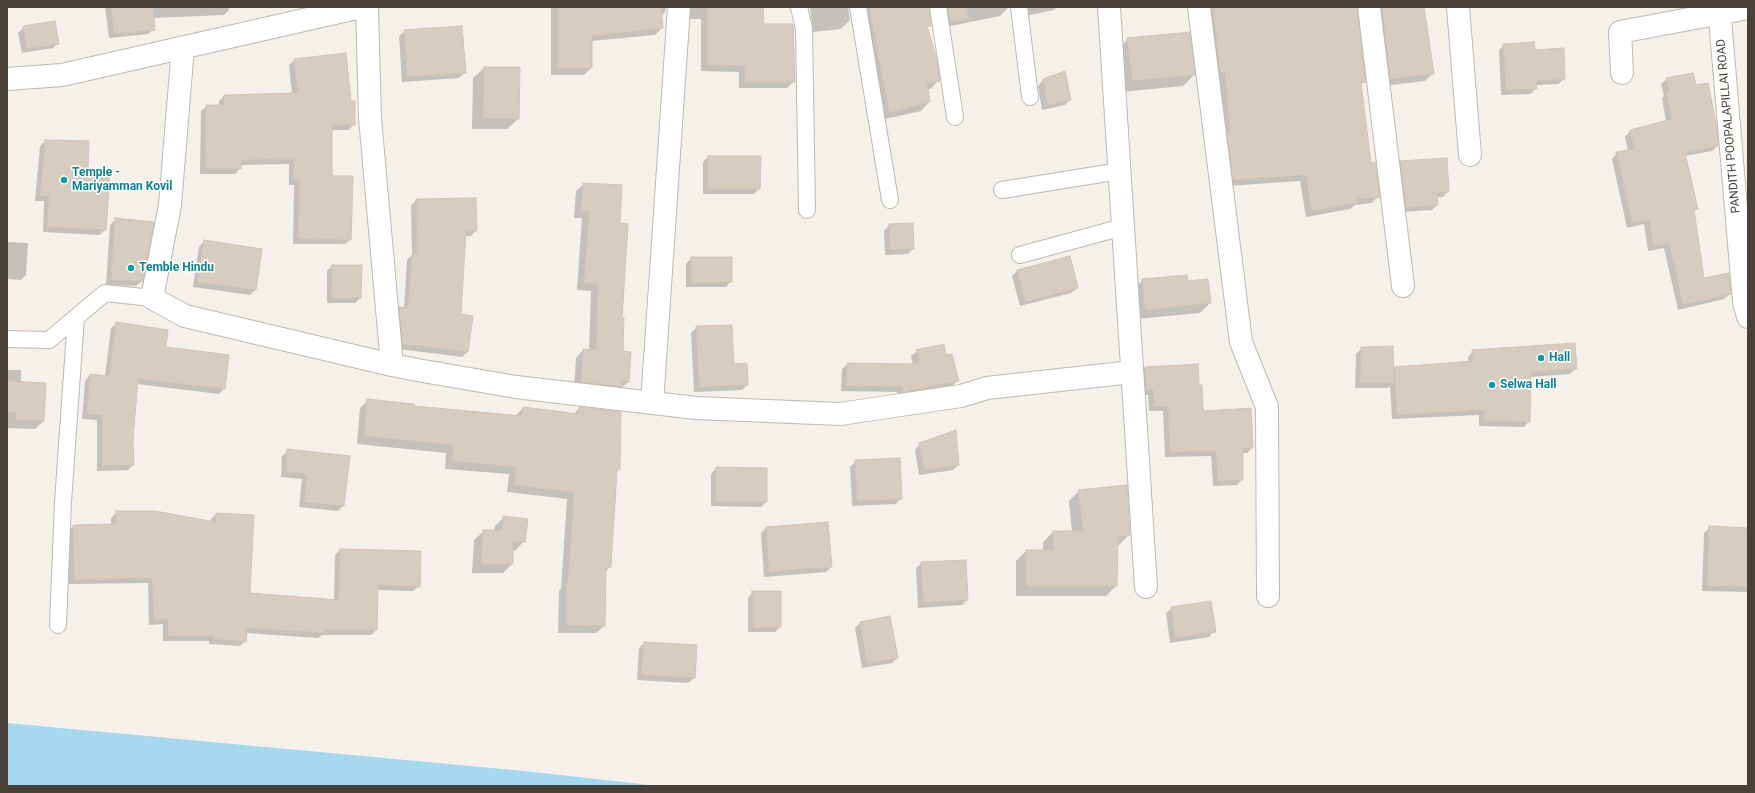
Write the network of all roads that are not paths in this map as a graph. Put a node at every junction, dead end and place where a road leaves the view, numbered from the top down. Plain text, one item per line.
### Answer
1 (361, 7) edge
2 (367, 7) edge
3 (679, 7) edge
4 (799, 7) edge
5 (858, 7) edge
6 (938, 7) edge
7 (1019, 7) edge
8 (1109, 7) edge
9 (1199, 7) edge
10 (1369, 7) edge
11 (1458, 7) edge
12 (1748, 8) edge
13 (1719, 10) edge
14 (183, 47) junction
15 (1622, 73) dead end
16 (7, 79) edge
17 (1030, 97) dead end
18 (955, 117) dead end
19 (1470, 155) dead end
20 (1120, 171) junction
21 (1002, 190) dead end
22 (890, 200) dead end
23 (807, 210) dead end
24 (1123, 227) junction
25 (1020, 255) dead end
26 (1402, 286) dead end
27 (152, 298) junction
28 (76, 317) junction
29 (1748, 317) edge
30 (7, 339) edge
31 (392, 365) junction
32 (1132, 372) junction
33 (652, 403) junction
34 (1146, 587) dead end
35 (1268, 596) dead end
36 (58, 625) dead end

1 - 14 street
2 - 31 street
3 - 33 street
4 - 23 lane
5 - 22 lane
6 - 18 lane
7 - 17 lane
8 - 20 street
9 - 35 street
10 - 26 street
11 - 19 street
12 - 13 street
13 - 15 street
13 - 29 street, PANDITH POOPALAPILLAI ROAD
14 - 16 street
14 - 27 street
20 - 21 lane
20 - 24 street
24 - 25 lane
24 - 32 street
27 - 28 lane
27 - 31 street
28 - 30 lane
28 - 36 lane
31 - 33 street
32 - 33 street
32 - 34 street

